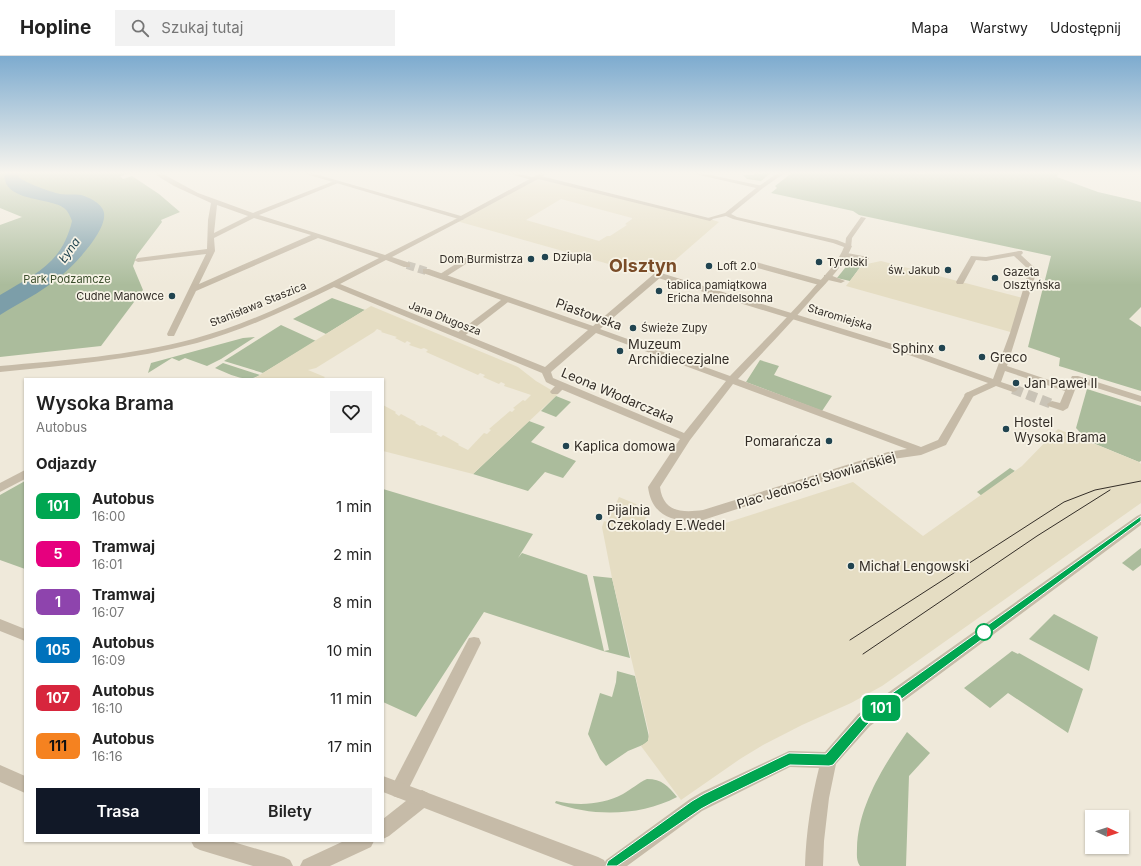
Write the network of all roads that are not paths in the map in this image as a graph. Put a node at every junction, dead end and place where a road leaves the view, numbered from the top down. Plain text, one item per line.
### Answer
1 (213, 210) edge
2 (237, 210) edge
3 (271, 210) edge
4 (433, 210) edge
5 (477, 210) edge
6 (672, 210) edge
7 (732, 210) edge
8 (727, 214) junction
9 (256, 216) junction
10 (462, 218) junction
11 (863, 218) dead end
12 (318, 235) junction
13 (212, 237) junction
14 (211, 250) junction
15 (846, 250) junction
16 (386, 258) junction
17 (865, 259) dead end
18 (138, 260) dead end
19 (468, 260) dead end
20 (753, 264) dead end
21 (407, 265) tunnel mouth
22 (426, 271) tunnel mouth
23 (441, 276) junction
24 (824, 280) junction
25 (841, 281) dead end
26 (960, 282) dead end
27 (335, 284) junction
28 (192, 290) junction
29 (508, 299) junction
30 (793, 315) junction
31 (595, 330) junction
32 (171, 334) dead end
33 (460, 335) junction
34 (1002, 367) junction
35 (0, 369) edge
36 (546, 372) junction
37 (732, 380) junction
38 (996, 383) junction
39 (1013, 389) tunnel mouth
40 (1071, 390) junction
41 (1141, 399) edge
42 (1052, 404) tunnel mouth
43 (686, 438) junction
44 (921, 451) junction
45 (24, 475) edge
46 (0, 488) edge
47 (1141, 519) edge
48 (0, 625) edge
49 (24, 635) edge
50 (474, 644) dead end
51 (829, 760) junction
52 (0, 773) edge
53 (384, 784) edge
54 (24, 785) edge
55 (399, 790) junction
56 (422, 799) junction
57 (384, 829) edge
58 (203, 842) edge
59 (363, 842) edge
60 (284, 866) edge
61 (309, 866) edge
62 (598, 866) edge
63 (612, 866) edge
64 (814, 866) edge

1 - 13 street
2 - 9 street
3 - 9 street
4 - 10 street
5 - 10 street, Stanisława Staszica
6 - 8 street, Stanisława Staszica
7 - 8 street
8 - 15 street
9 - 12 street
9 - 13 street
10 - 16 street, Stanisława Staszica
11 - 15 street
12 - 16 street
12 - 28 street
13 - 14 street
14 - 18 street
14 - 28 street
15 - 17 street
15 - 24 street
16 - 21 street
16 - 27 street, Stanisława Staszica
19 - 23 street
20 - 24 street
22 - 23 street, Piastowska
23 - 29 street, Piastowska
24 - 25 street
24 - 30 street
26 - 34 street
27 - 33 street, Jana Długosza
27 - 35 street, Stanisława Staszica
28 - 32 street
29 - 31 street, Piastowska
29 - 33 street
30 - 31 street, Staromiejska
30 - 37 street
30 - 38 street, Staromiejska
31 - 36 street
31 - 37 street, Piastowska
33 - 36 street, Jana Długosza
34 - 38 street
34 - 40 street
36 - 43 street, Leona Włodarczaka
37 - 43 street
37 - 44 street, Piastowska
38 - 39 street, Staromiejska
38 - 44 street, Plac Jedności Słowiańskiej
40 - 41 street
40 - 42 street
43 - 44 street, Plac Jedności Słowiańskiej
45 - 46 street
47 - 51 street
48 - 49 street
50 - 55 street
51 - 63 street
51 - 64 street
52 - 54 street
53 - 55 street
55 - 56 street
56 - 57 street
56 - 62 street
58 - 60 street
59 - 61 street

